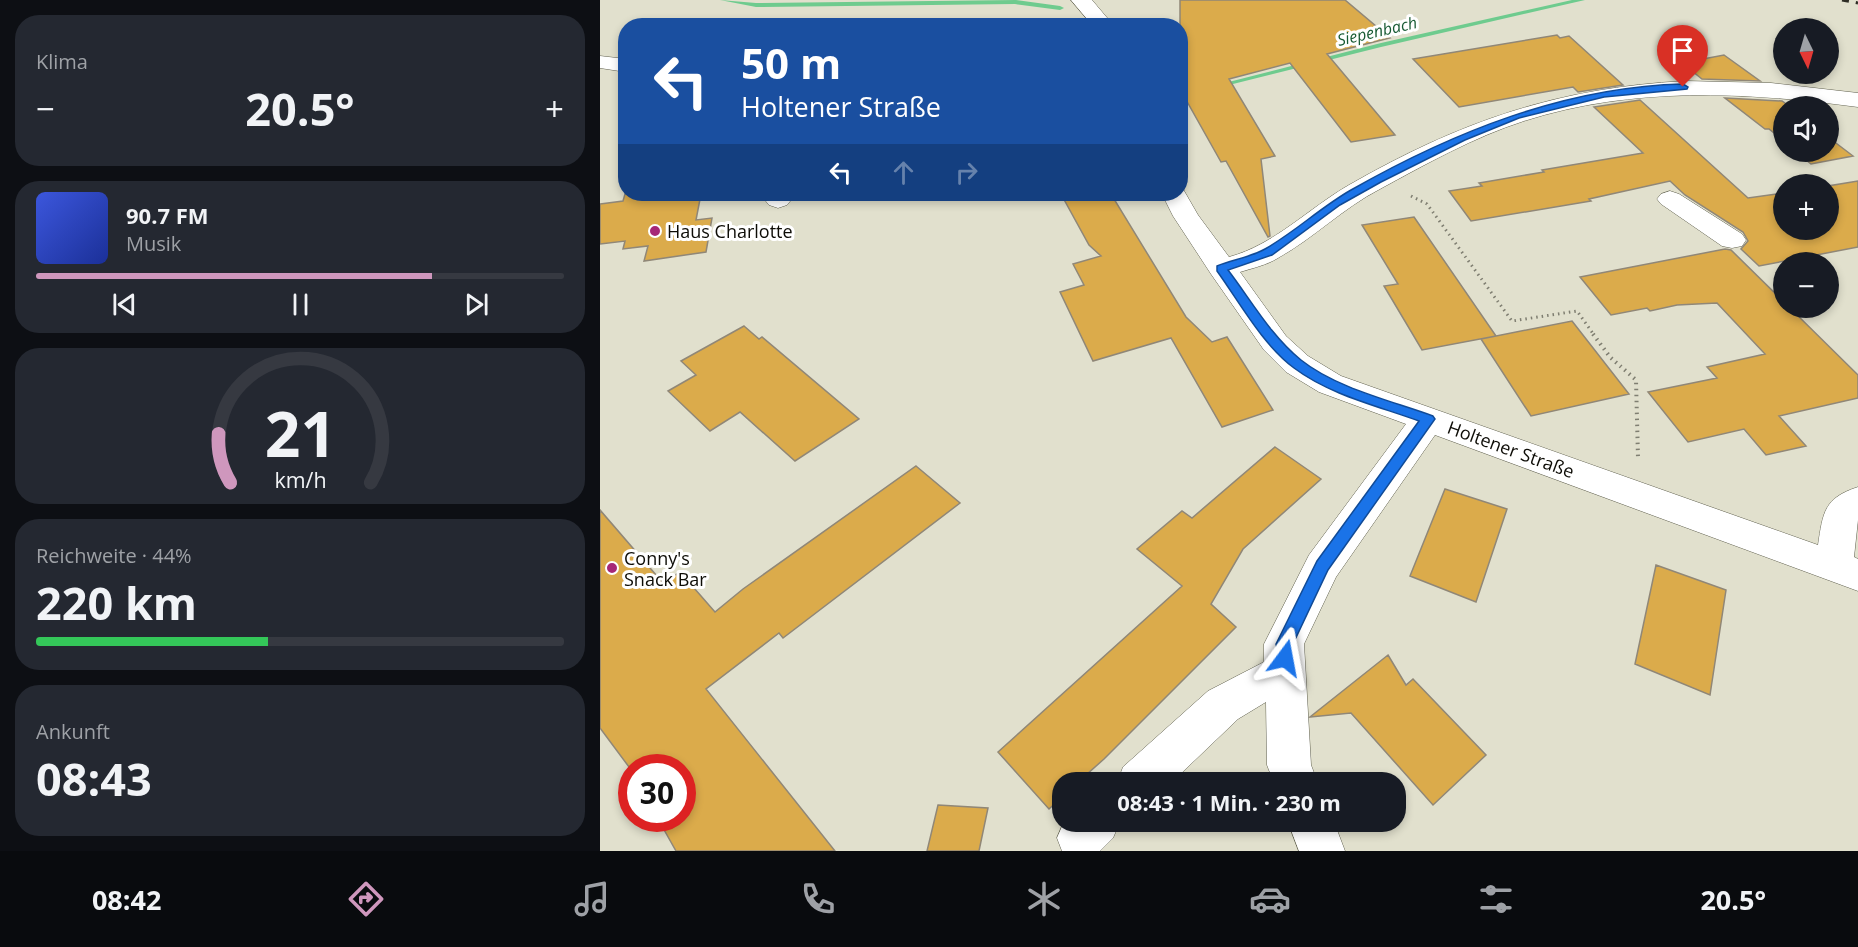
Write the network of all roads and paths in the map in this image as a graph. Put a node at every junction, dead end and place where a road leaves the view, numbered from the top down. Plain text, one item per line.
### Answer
1 (1081, 0) edge
2 (1097, 18) edge
3 (600, 62) edge
4 (618, 65) edge
5 (1858, 100) edge
6 (1377, 180) junction
7 (1670, 199) dead end
8 (1178, 201) edge
9 (1732, 240) dead end
10 (1221, 268) junction
11 (1428, 419) junction
12 (1639, 495) junction
13 (1858, 501) edge
14 (1846, 570) edge
15 (1286, 672) junction
16 (1151, 772) edge
17 (1292, 772) edge
18 (1315, 832) edge
19 (1322, 851) edge

1 - 2 street
3 - 4 street
5 - 6 street
6 - 10 street
6 - 12 path
7 - 9 street
8 - 10 street, Holtener Straße
10 - 11 street, Holtener Straße
11 - 12 street, Holtener Straße
11 - 15 street
12 - 14 street, Holtener Straße
13 - 14 street
15 - 16 street
15 - 17 street
18 - 19 street

